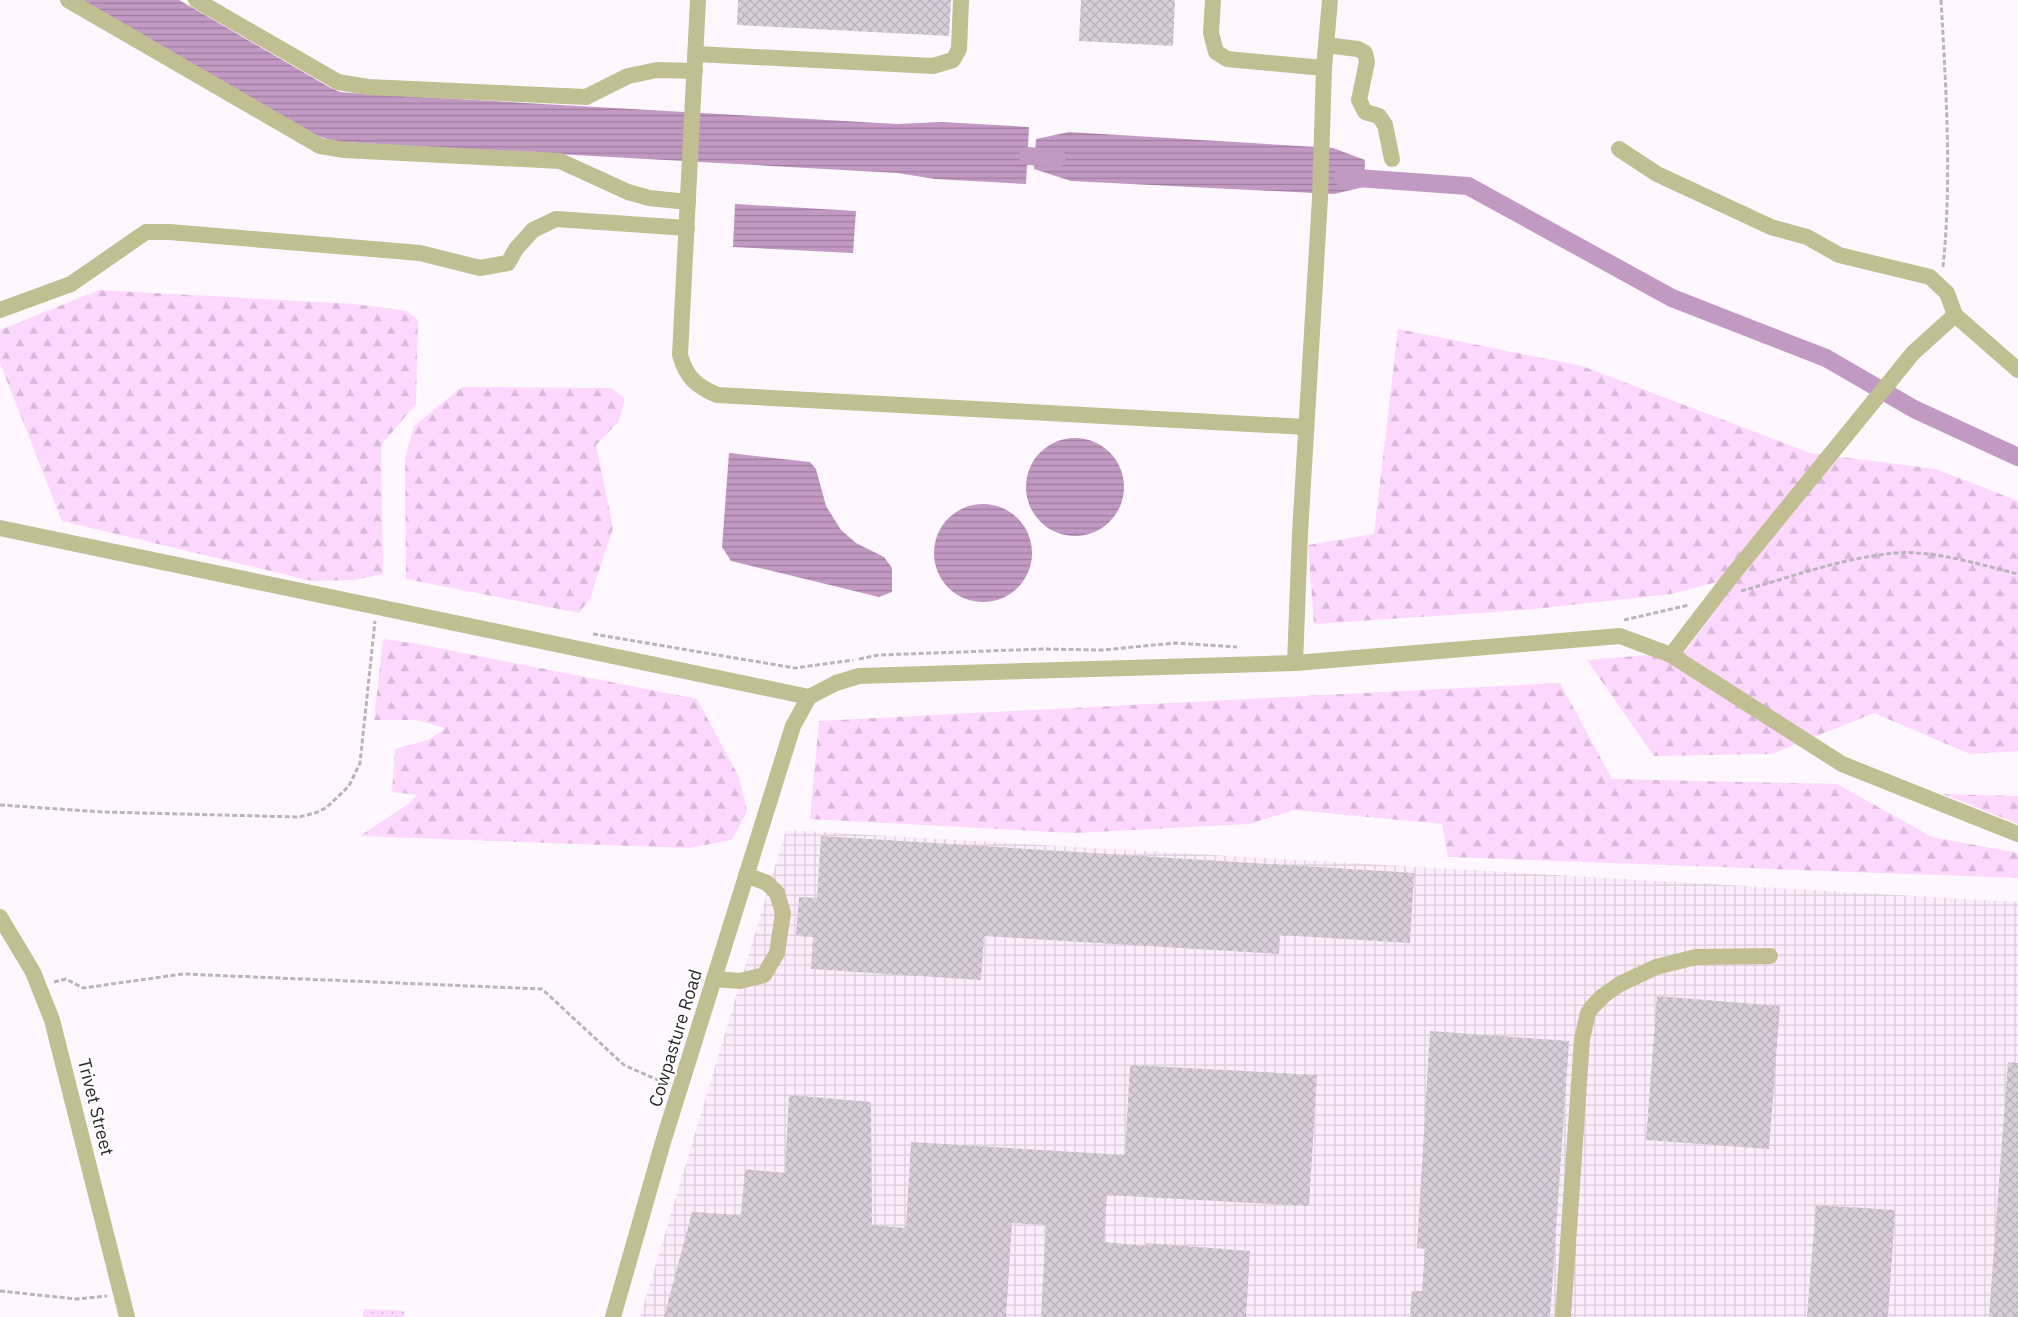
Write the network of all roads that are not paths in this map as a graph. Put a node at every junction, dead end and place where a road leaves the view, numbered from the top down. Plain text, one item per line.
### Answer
1 (68, 0) edge
2 (196, 0) edge
3 (698, 0) edge
4 (961, 0) edge
5 (1213, 0) edge
6 (1330, 0) edge
7 (1326, 45) junction
8 (696, 54) junction
9 (1324, 68) junction
10 (695, 71) junction
11 (1619, 149) dead end
12 (1392, 158) dead end
13 (688, 202) junction
14 (687, 228) junction
15 (0, 310) edge
16 (1955, 315) junction
17 (2018, 370) edge
18 (1305, 428) junction
19 (0, 528) edge
20 (1671, 655) junction
21 (1295, 663) junction
22 (809, 697) junction
23 (2018, 834) edge
24 (746, 875) junction
25 (0, 917) edge
26 (1770, 956) dead end
27 (714, 979) junction
28 (127, 1317) edge
29 (613, 1317) edge
30 (1563, 1317) edge

1 - 13 street
2 - 10 street
3 - 8 street
4 - 8 street
5 - 9 street
6 - 7 street
7 - 9 street
7 - 12 street
8 - 10 street
9 - 18 street
10 - 13 street
11 - 16 street
13 - 14 street
14 - 15 street
14 - 18 street
16 - 17 street
16 - 20 street
18 - 21 street
19 - 22 street
20 - 21 street
20 - 23 street
21 - 22 street
22 - 24 street, Cowpasture Road
24 - 27 street, Cowpasture Road
24 - 27 street
25 - 28 street, Trivet Street
26 - 30 street
27 - 29 street, Cowpasture Road

